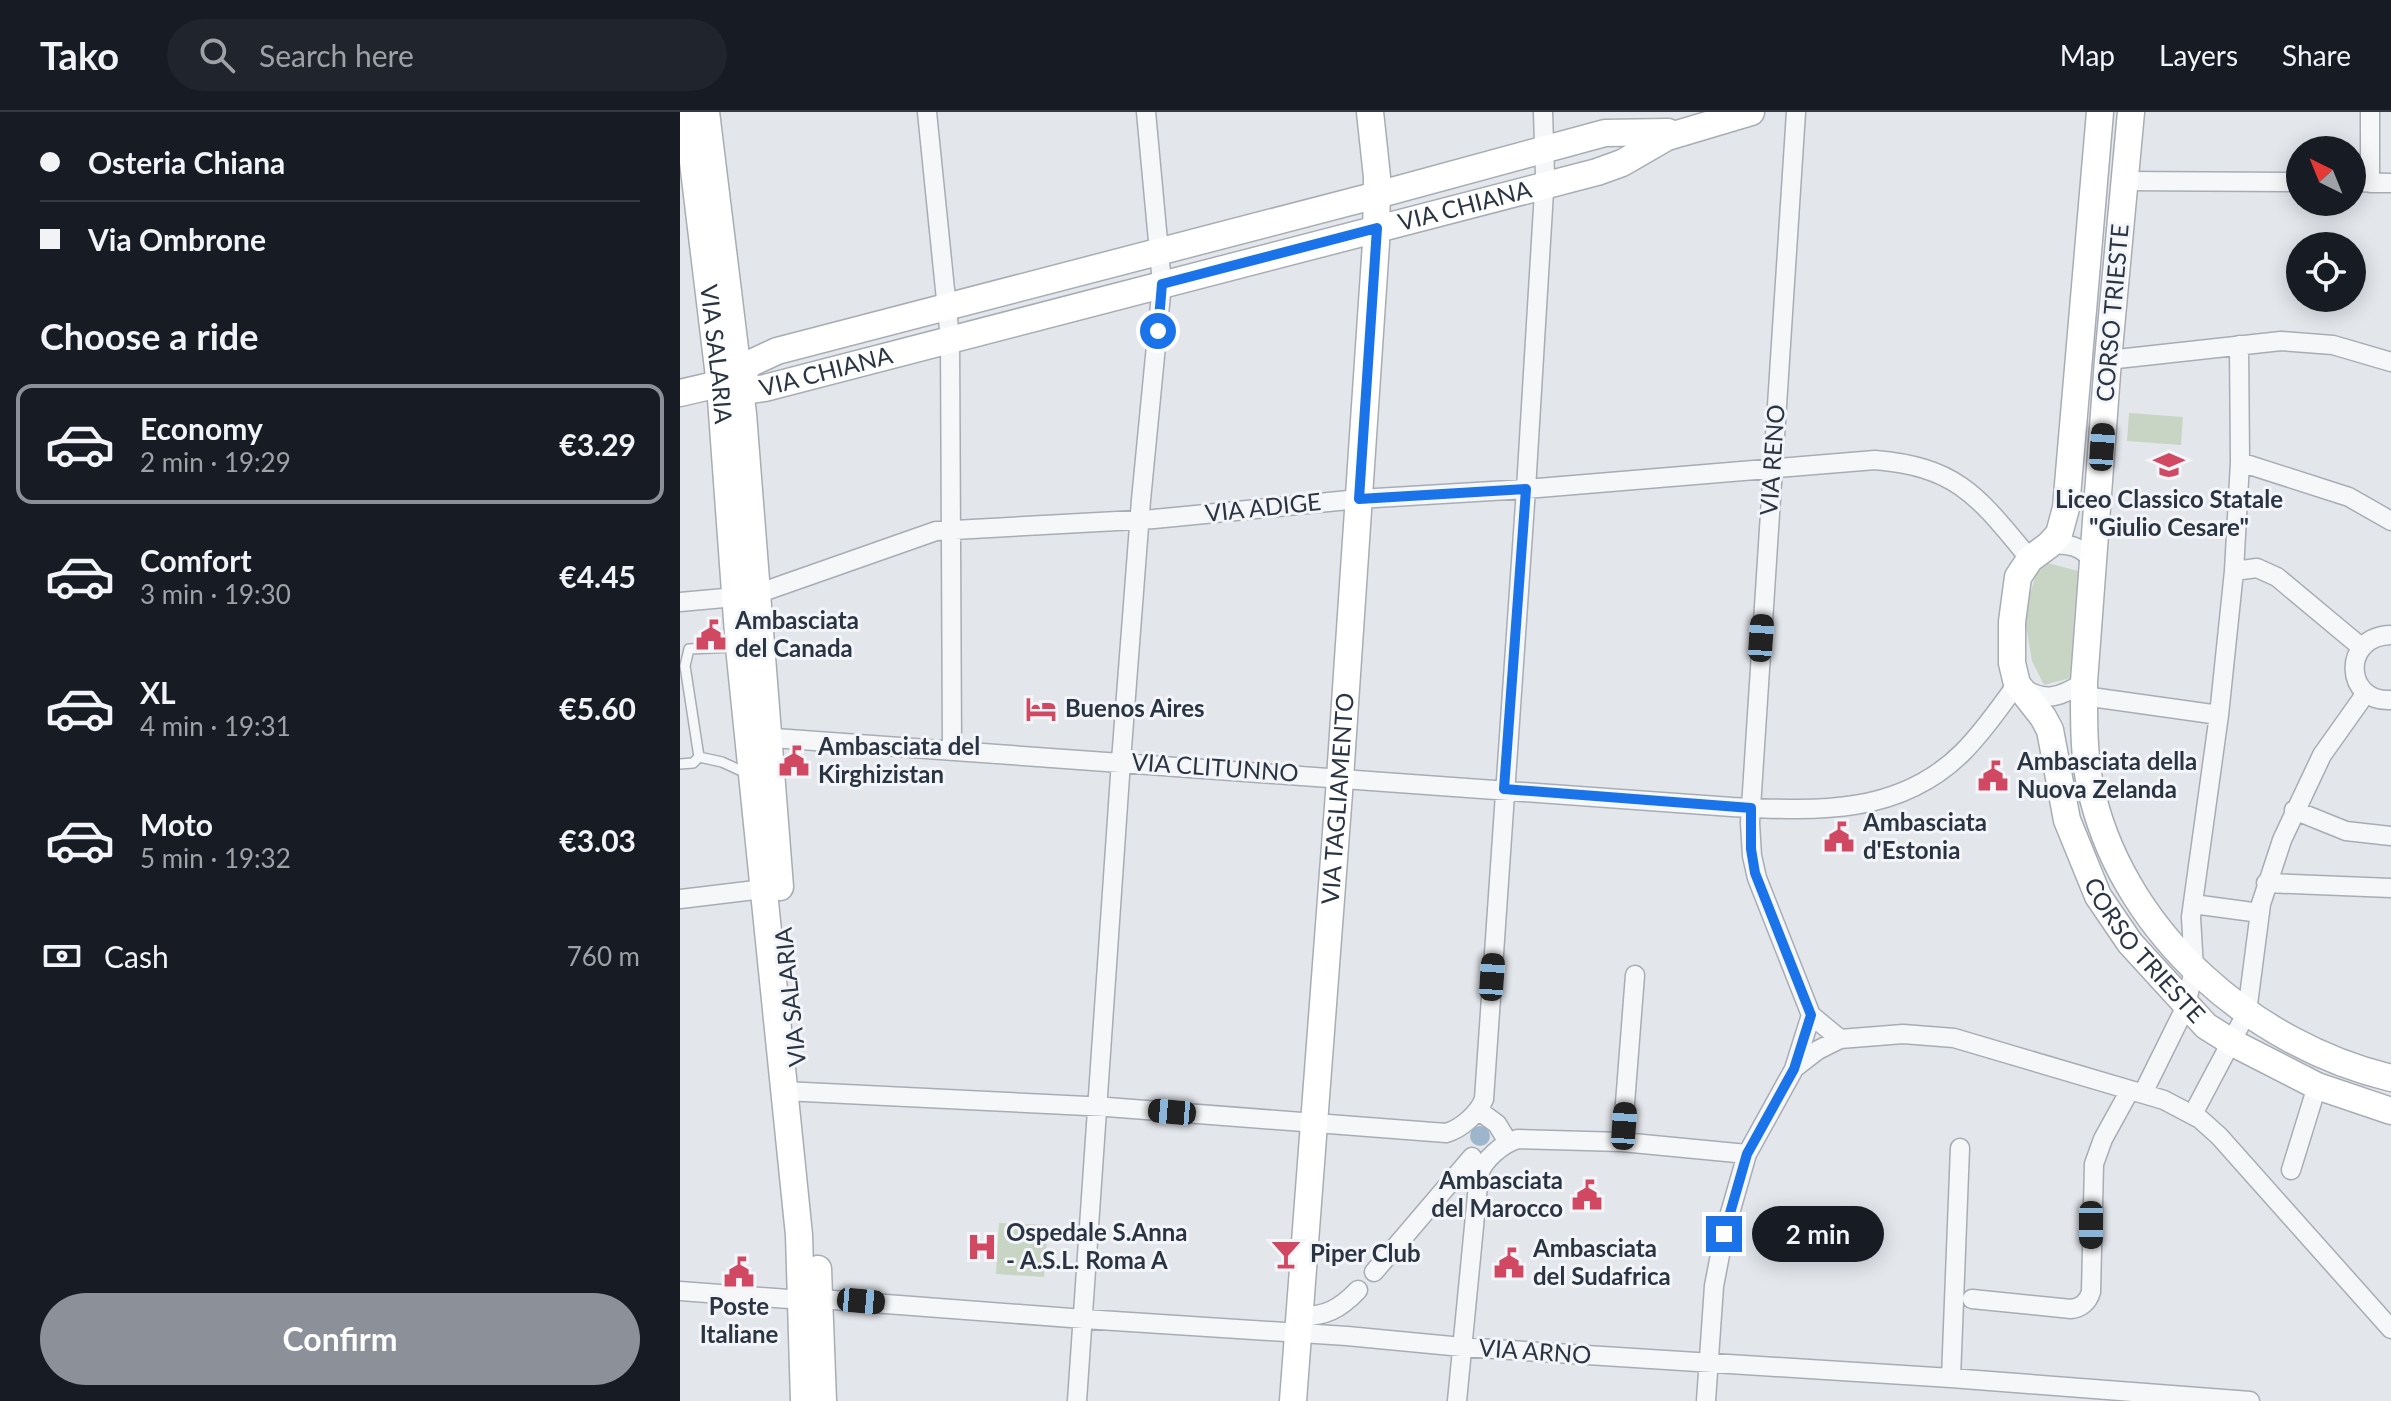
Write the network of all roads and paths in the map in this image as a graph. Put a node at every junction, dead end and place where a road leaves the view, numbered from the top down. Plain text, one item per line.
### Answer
1 (687, 112) edge
2 (706, 112) edge
3 (927, 112) edge
4 (1146, 112) edge
5 (1370, 112) edge
6 (1543, 112) edge
7 (1751, 112) edge
8 (1796, 112) edge
9 (2100, 112) edge
10 (2131, 112) edge
11 (2370, 112) edge
12 (1687, 130) junction
13 (1617, 132) junction
14 (2366, 143) edge
15 (1545, 150) junction
16 (1628, 160) junction
17 (2124, 181) junction
18 (2286, 182) edge
19 (2366, 182) edge
20 (2391, 183) edge
21 (1543, 185) junction
22 (1377, 195) junction
23 (1377, 228) junction
24 (1160, 251) junction
25 (1162, 284) junction
26 (947, 306) junction
27 (733, 335) junction
28 (950, 339) junction
29 (2239, 345) junction
30 (2108, 360) junction
31 (2391, 362) edge
32 (783, 363) junction
33 (730, 382) junction
34 (680, 393) edge
35 (2240, 462) junction
36 (1772, 469) junction
37 (1526, 489) junction
38 (1359, 499) junction
39 (1140, 520) junction
40 (2391, 521) edge
41 (949, 531) junction
42 (2039, 552) junction
43 (2094, 562) junction
44 (2234, 571) junction
45 (745, 595) junction
46 (680, 602) edge
47 (2391, 635) edge
48 (739, 647) junction
49 (2361, 647) junction
50 (682, 666) edge
51 (2017, 684) junction
52 (2084, 689) junction
53 (2366, 693) junction
54 (2391, 700) edge
55 (2219, 715) junction
56 (759, 737) junction
57 (952, 749) junction
58 (699, 757) junction
59 (1121, 761) junction
60 (680, 764) edge
61 (751, 776) junction
62 (1340, 777) junction
63 (1504, 789) junction
64 (1751, 808) junction
65 (2294, 810) junction
66 (2391, 836) edge
67 (2266, 883) junction
68 (2391, 888) edge
69 (772, 889) junction
70 (680, 899) edge
71 (2193, 904) junction
72 (2260, 913) junction
73 (2194, 969) junction
74 (1635, 975) dead end
75 (2186, 1006) junction
76 (2247, 1012) junction
77 (1811, 1015) junction
78 (1840, 1039) junction
79 (2233, 1043) junction
80 (1794, 1069) junction
81 (2391, 1078) edge
82 (2317, 1086) junction
83 (2137, 1091) junction
84 (792, 1092) junction
85 (1099, 1107) junction
86 (1480, 1108) junction
87 (2391, 1111) edge
88 (2193, 1114) junction
89 (1314, 1123) junction
90 (1450, 1132) junction
91 (1513, 1140) junction
92 (1622, 1142) junction
93 (1960, 1148) dead end
94 (1747, 1154) junction
95 (1479, 1164) junction
96 (2291, 1170) dead end
97 (1374, 1272) dead end
98 (1358, 1290) dead end
99 (680, 1291) edge
100 (811, 1299) junction
101 (1972, 1299) dead end
102 (1084, 1319) junction
103 (1298, 1324) junction
104 (2389, 1327) edge
105 (1462, 1347) junction
106 (1708, 1364) junction
107 (1951, 1378) junction
108 (2221, 1400) edge
109 (804, 1401) edge
110 (823, 1401) edge
111 (1077, 1401) edge
112 (1293, 1401) edge
113 (1457, 1401) edge
114 (1706, 1401) edge
115 (2250, 1401) edge

1 - 33 street, VIA SALARIA
2 - 27 street, VIA SALARIA
3 - 26 street
4 - 24 street
5 - 22 street, VIA TAGLIAMENTO
6 - 15 street
7 - 12 street, VIA CHIANA
8 - 36 street, VIA RENO
9 - 42 street, CORSO TRIESTE
10 - 17 street, CORSO TRIESTE
11 - 14 street
12 - 13 street, VIA CHIANA
12 - 16 street, VIA CHIANA
13 - 15 street, VIA CHIANA
13 - 16 street
15 - 21 street
15 - 22 street, VIA CHIANA
16 - 21 street, VIA CHIANA
17 - 18 street
17 - 30 street, CORSO TRIESTE
19 - 20 street
21 - 23 street, VIA CHIANA
21 - 37 street
22 - 23 street, VIA TAGLIAMENTO
22 - 24 street, VIA CHIANA
23 - 25 street, VIA CHIANA
23 - 38 street, VIA TAGLIAMENTO
24 - 25 street
24 - 26 street, VIA CHIANA
25 - 28 street, VIA CHIANA
25 - 39 street
26 - 28 street
26 - 32 street, VIA CHIANA
27 - 32 street
27 - 33 street, VIA SALARIA
28 - 32 street, VIA CHIANA
28 - 41 street
29 - 30 street
29 - 31 street
29 - 35 street
30 - 43 street, CORSO TRIESTE
32 - 33 street, VIA CHIANA
33 - 34 street
33 - 45 street, VIA SALARIA
35 - 40 street
35 - 44 street
36 - 37 street, VIA ADIGE
36 - 42 street, VIA ADIGE
36 - 64 street, VIA RENO
37 - 38 street, VIA ADIGE
37 - 63 street
38 - 39 street, VIA ADIGE
38 - 62 street, VIA TAGLIAMENTO
39 - 41 street, VIA ADIGE
39 - 59 street
41 - 45 street, VIA ADIGE
41 - 57 street
42 - 43 street
42 - 51 street, CORSO TRIESTE
43 - 52 street, CORSO TRIESTE
44 - 49 street
44 - 55 street
45 - 46 street, VIA ADIGE
45 - 48 street, VIA SALARIA
45 - 56 street, VIA SALARIA
47 - 49 street
48 - 50 lane
48 - 56 street, VIA SALARIA
49 - 53 street
50 - 58 lane
51 - 52 street
51 - 64 street, VIA CLITUNNO
51 - 75 street, CORSO TRIESTE
52 - 55 street
52 - 73 street, CORSO TRIESTE
53 - 54 street
53 - 65 street
55 - 71 street
56 - 57 street, VIA CLITUNNO
56 - 61 street, VIA SALARIA
56 - 69 street, VIA SALARIA
57 - 59 street, VIA CLITUNNO
58 - 60 lane
58 - 61 lane
59 - 62 street, VIA CLITUNNO
59 - 85 street
61 - 69 street, VIA SALARIA
62 - 63 street, VIA CLITUNNO
62 - 89 street, VIA TAGLIAMENTO
63 - 64 street, VIA CLITUNNO
63 - 86 street
64 - 77 street, VIA RENO
65 - 66 street
65 - 67 street
67 - 68 street
67 - 72 street
69 - 70 street
69 - 84 street, VIA SALARIA
71 - 72 street
71 - 73 street
72 - 76 street
73 - 75 street
73 - 76 street, CORSO TRIESTE
74 - 92 street
75 - 79 street, CORSO TRIESTE
75 - 83 street
76 - 79 street
76 - 81 street, CORSO TRIESTE
77 - 78 street
77 - 80 street
78 - 80 street
78 - 83 street
79 - 82 street, CORSO TRIESTE
79 - 88 street
80 - 94 street
82 - 87 street, CORSO TRIESTE
82 - 96 street
83 - 88 street
83 - 101 street
84 - 85 street
84 - 100 street, VIA SALARIA
85 - 89 street
85 - 102 street
86 - 90 street
86 - 91 street
88 - 104 street
89 - 90 street
89 - 103 street, VIA TAGLIAMENTO
90 - 95 street
91 - 92 street
91 - 95 street
92 - 94 street
93 - 107 street
94 - 106 street
95 - 97 street
95 - 105 street
98 - 103 street
99 - 100 street, VIA ARNO
100 - 102 street, VIA ARNO
100 - 109 street, VIA SALARIA
100 - 110 street, VIA SALARIA
102 - 103 street, VIA ARNO
102 - 111 street
103 - 105 street, VIA ARNO
103 - 112 street, VIA TAGLIAMENTO
105 - 106 street, VIA ARNO
105 - 113 street
106 - 107 street, VIA ARNO
106 - 114 street
107 - 108 street, VIA ARNO
108 - 115 street, VIA ARNO

